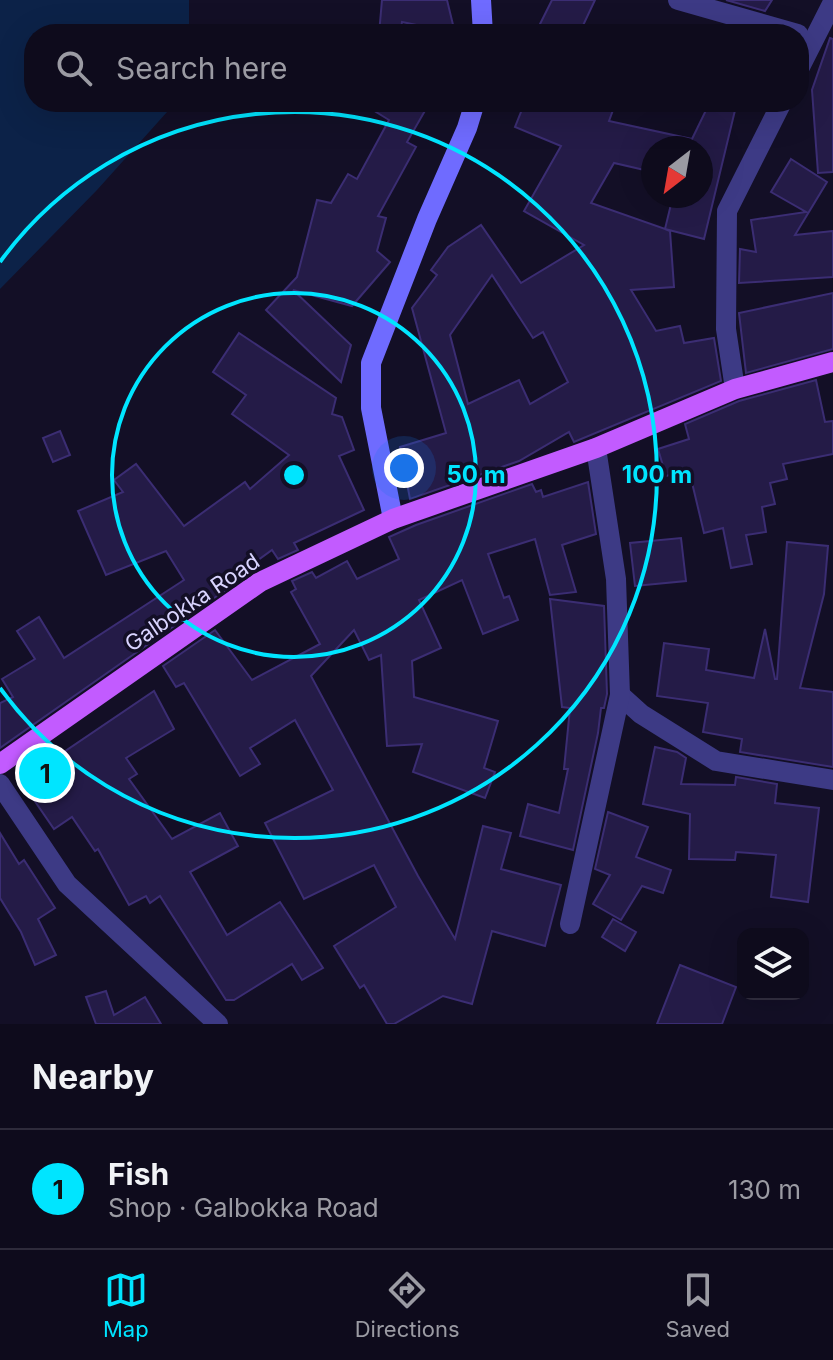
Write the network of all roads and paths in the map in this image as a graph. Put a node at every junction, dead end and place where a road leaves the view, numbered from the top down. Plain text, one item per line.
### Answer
1 (481, 0) edge
2 (678, 0) edge
3 (833, 2) edge
4 (482, 24) edge
5 (764, 24) edge
6 (811, 37) edge
7 (472, 112) edge
8 (777, 112) edge
9 (833, 362) edge
10 (735, 389) junction
11 (596, 448) junction
12 (393, 519) junction
13 (620, 695) junction
14 (0, 764) edge
15 (833, 780) edge
16 (0, 784) edge
17 (570, 924) dead end
18 (218, 1024) edge

1 - 4 main road
2 - 5 street
3 - 6 street
7 - 12 main road
8 - 10 street
9 - 10 main road, Galbokka Road
10 - 11 main road, Galbokka Road
11 - 12 main road, Galbokka Road
11 - 13 street
12 - 14 main road, Galbokka Road
13 - 15 street
13 - 17 street
16 - 18 street

